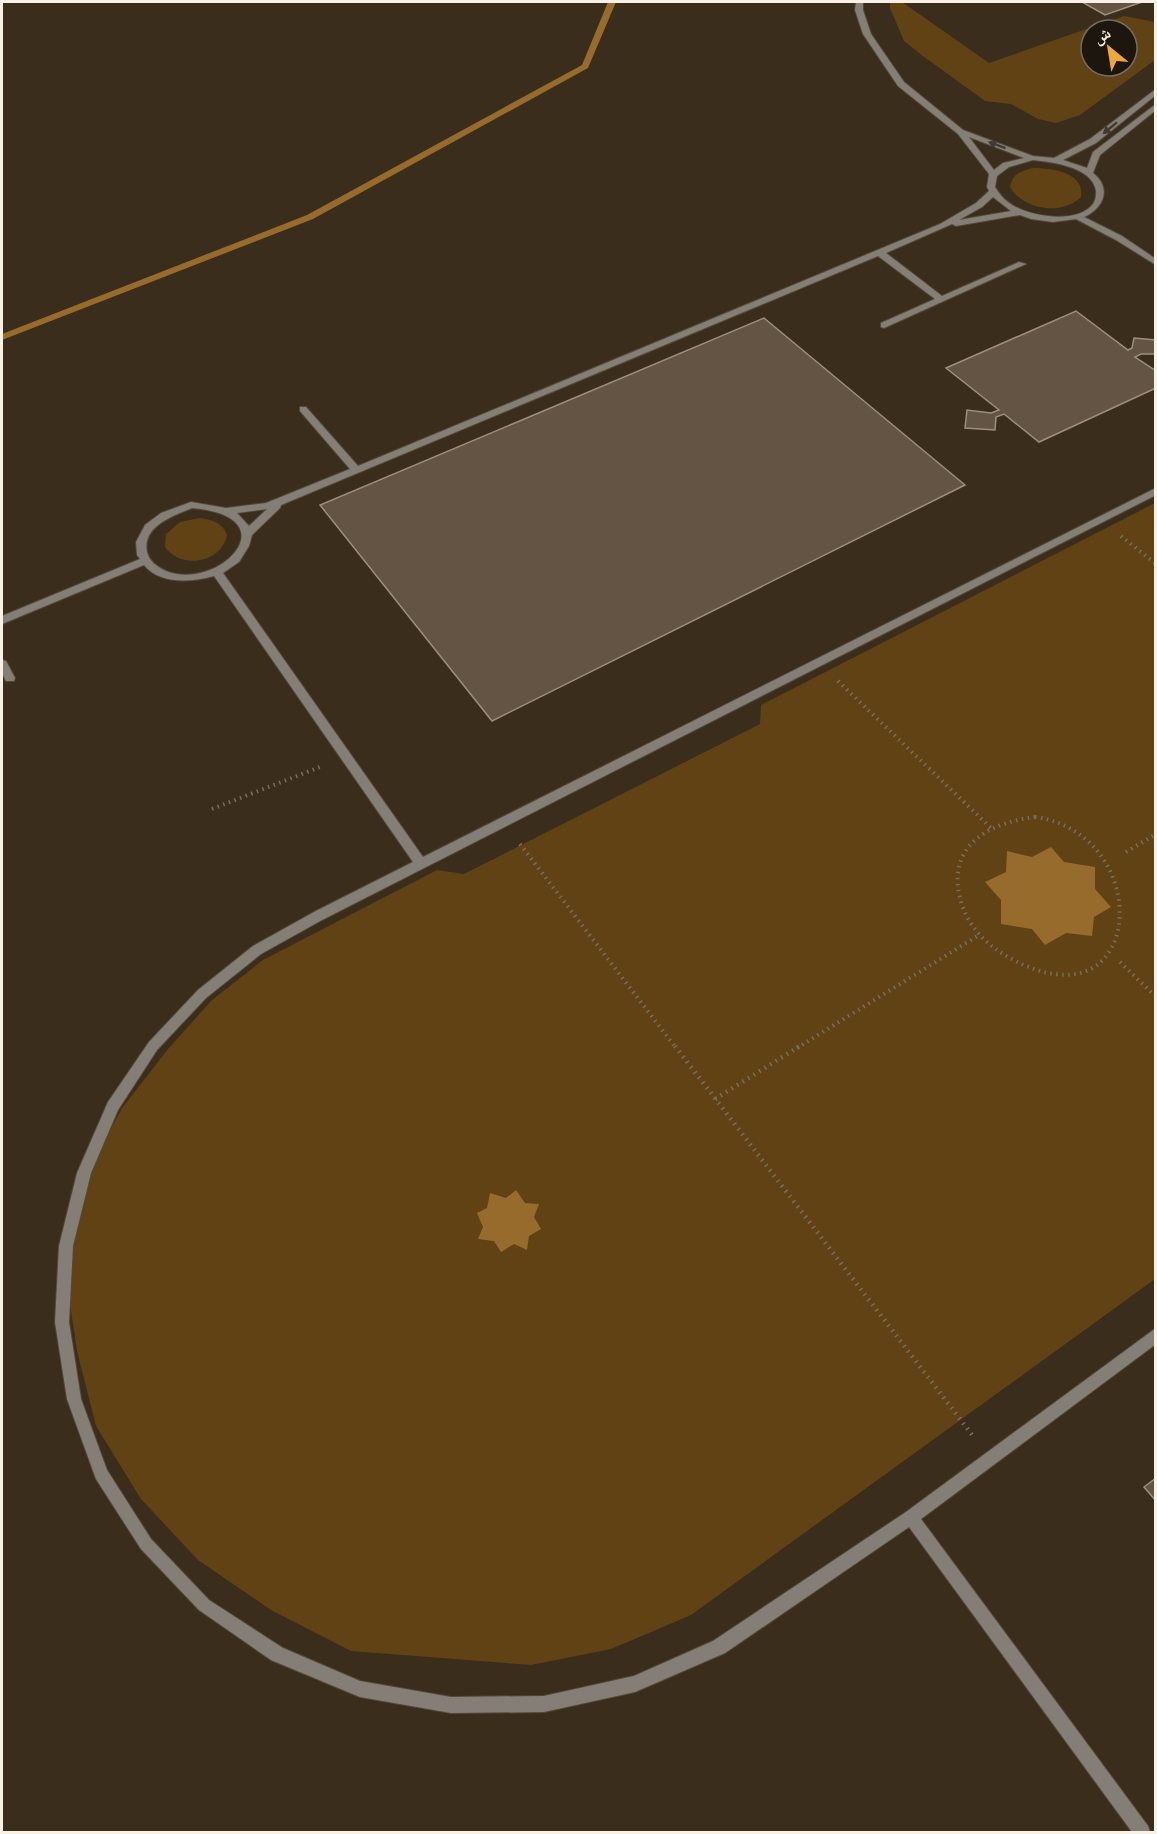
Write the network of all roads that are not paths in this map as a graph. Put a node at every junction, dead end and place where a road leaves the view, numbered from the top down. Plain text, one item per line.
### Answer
1 (859, 2) edge
2 (1155, 91) edge
3 (1155, 106) edge
4 (961, 132) junction
5 (1033, 158) junction
6 (1056, 160) junction
7 (993, 174) junction
8 (1089, 174) junction
9 (992, 193) junction
10 (1091, 210) junction
11 (1017, 213) junction
12 (1078, 217) junction
13 (943, 226) junction
14 (1119, 238) junction
15 (880, 252) junction
16 (1155, 263) edge
17 (1022, 264) dead end
18 (942, 299) junction
19 (884, 325) dead end
20 (303, 409) dead end
21 (356, 470) junction
22 (1155, 491) edge
23 (285, 500) junction
24 (229, 511) junction
25 (247, 534) junction
26 (145, 561) junction
27 (217, 572) junction
28 (2, 620) edge
29 (2, 664) edge
30 (10, 678) dead end
31 (421, 864) junction
32 (1155, 1335) edge
33 (911, 1517) junction
34 (1142, 1833) edge

1 - 4 lane
2 -> 6 lane
3 - 8 lane
5 -> 4 lane
4 - 7 lane
5 - 6 lane
5 - 7 lane
6 - 8 lane
7 - 9 lane
8 - 10 lane
9 - 11 lane
9 - 13 lane
10 - 12 lane
10 - 14 lane
11 - 12 lane
11 - 13 lane
12 - 14 lane
13 - 15 lane
14 - 16 lane
15 - 18 lane
15 - 21 lane
17 - 18 lane
18 - 19 lane
20 - 21 lane
21 - 23 lane
22 - 31 lane
23 - 24 lane
23 - 25 lane
24 - 25 lane
24 - 26 lane
25 - 27 lane
26 - 27 lane
26 - 28 lane
27 - 31 lane
29 - 30 lane
31 - 33 lane
32 - 33 lane
33 - 34 lane

